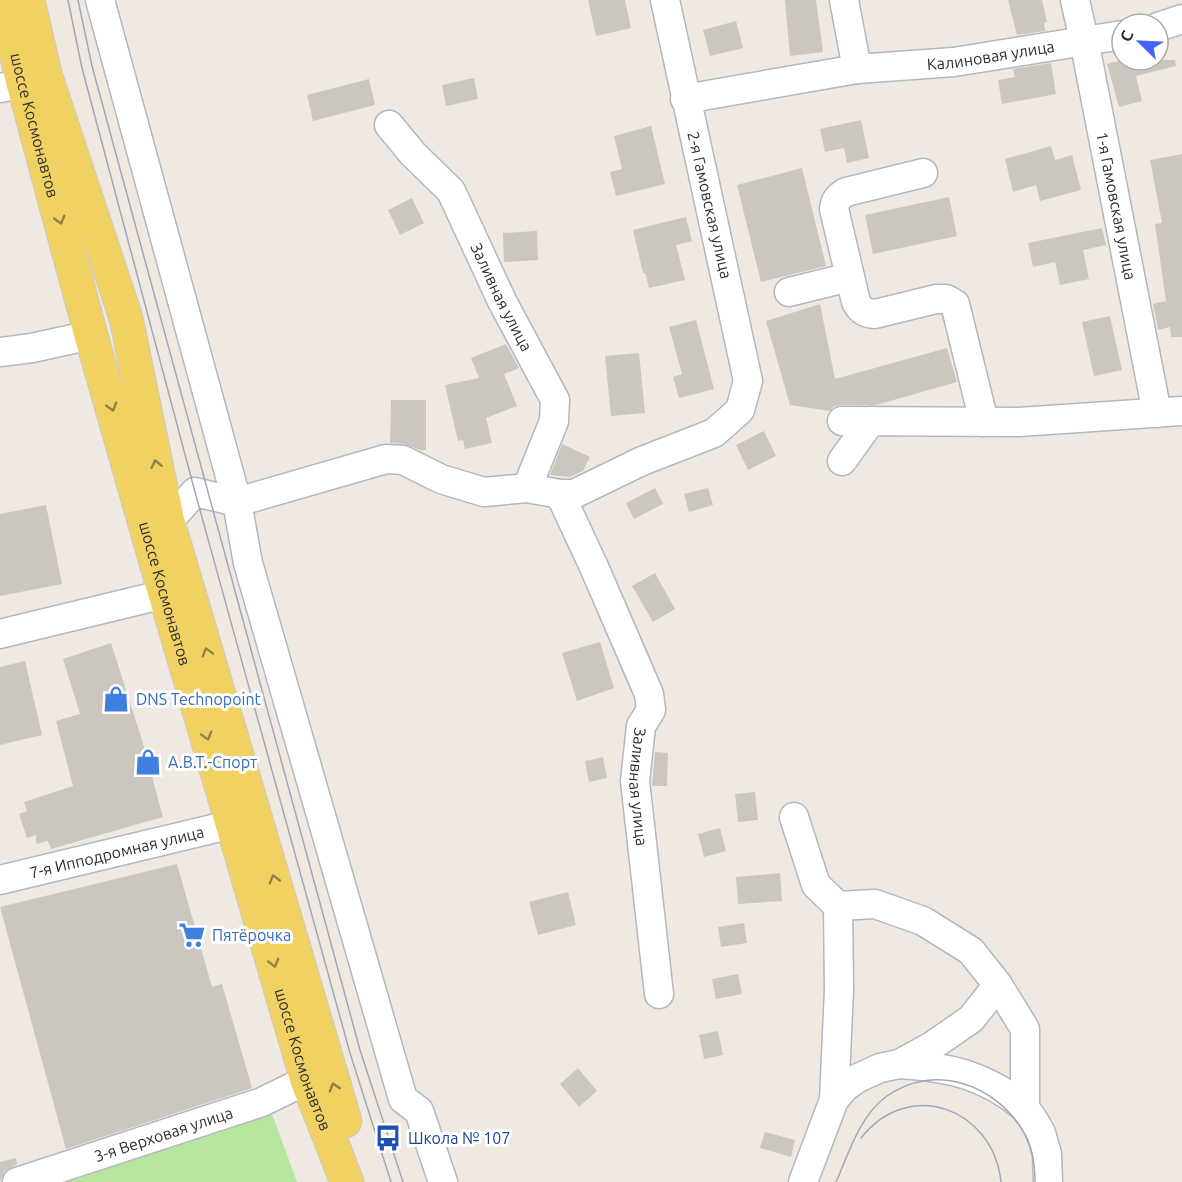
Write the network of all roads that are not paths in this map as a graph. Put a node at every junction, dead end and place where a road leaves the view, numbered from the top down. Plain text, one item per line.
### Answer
1 (4, 0) edge
2 (28, 0) edge
3 (100, 0) edge
4 (665, 0) edge
5 (844, 0) edge
6 (1075, 0) edge
7 (1110, 37) edge
8 (1084, 40) junction
9 (857, 69) junction
10 (11, 86) edge
11 (685, 99) junction
12 (389, 125) dead end
13 (923, 174) dead end
14 (850, 277) junction
15 (789, 292) dead end
16 (91, 335) junction
17 (0, 352) edge
18 (1170, 412) edge
19 (842, 421) dead end
20 (871, 421) junction
21 (984, 422) junction
22 (842, 461) dead end
23 (527, 488) junction
24 (560, 494) junction
25 (237, 502) junction
26 (168, 522) junction
27 (165, 594) junction
28 (0, 634) edge
29 (794, 817) dead end
30 (233, 824) junction
31 (0, 880) edge
32 (838, 906) junction
33 (998, 985) junction
34 (659, 994) dead end
35 (899, 1064) junction
36 (307, 1080) junction
37 (834, 1100) junction
38 (1025, 1108) junction
39 (17, 1182) edge
40 (347, 1182) edge
41 (365, 1182) edge
42 (444, 1182) edge
43 (803, 1182) edge
44 (1048, 1182) edge

1 - 10 main road, шоссе Космонавтов
26 -> 2 main road, шоссе Космонавтов
3 - 25 street
4 - 11 street, 2-я Гамовская улица
5 - 9 street
6 - 8 street, 1-я Гамовская улица
7 - 8 street, Калиновая улица
8 - 9 street, Калиновая улица
8 - 18 street, 1-я Гамовская улица
9 - 11 street, Калиновая улица
10 -> 16 main road, шоссе Космонавтов
11 - 24 street, 2-я Гамовская улица
12 - 23 street, Заливная улица
13 - 14 street
14 - 15 street
14 - 21 street
16 - 17 street
16 -> 27 main road, шоссе Космонавтов
18 - 21 street
19 - 20 street
20 - 21 street
20 - 22 street
23 - 24 street
23 - 25 street
24 - 34 street, Заливная улица
25 - 26 street
25 - 42 street
41 -> 26 main road, шоссе Космонавтов
27 - 28 street
27 -> 30 main road, шоссе Космонавтов
29 - 32 street
30 - 31 street, 7-я Ипподромная улица
30 -> 36 main road, шоссе Космонавтов
32 - 33 street
32 - 37 street
33 - 35 street
33 - 38 street
35 - 37 street
35 - 38 street
36 - 39 street, 3-я Верховая улица
36 - 40 main road, шоссе Космонавтов
37 - 43 street
38 - 44 street

